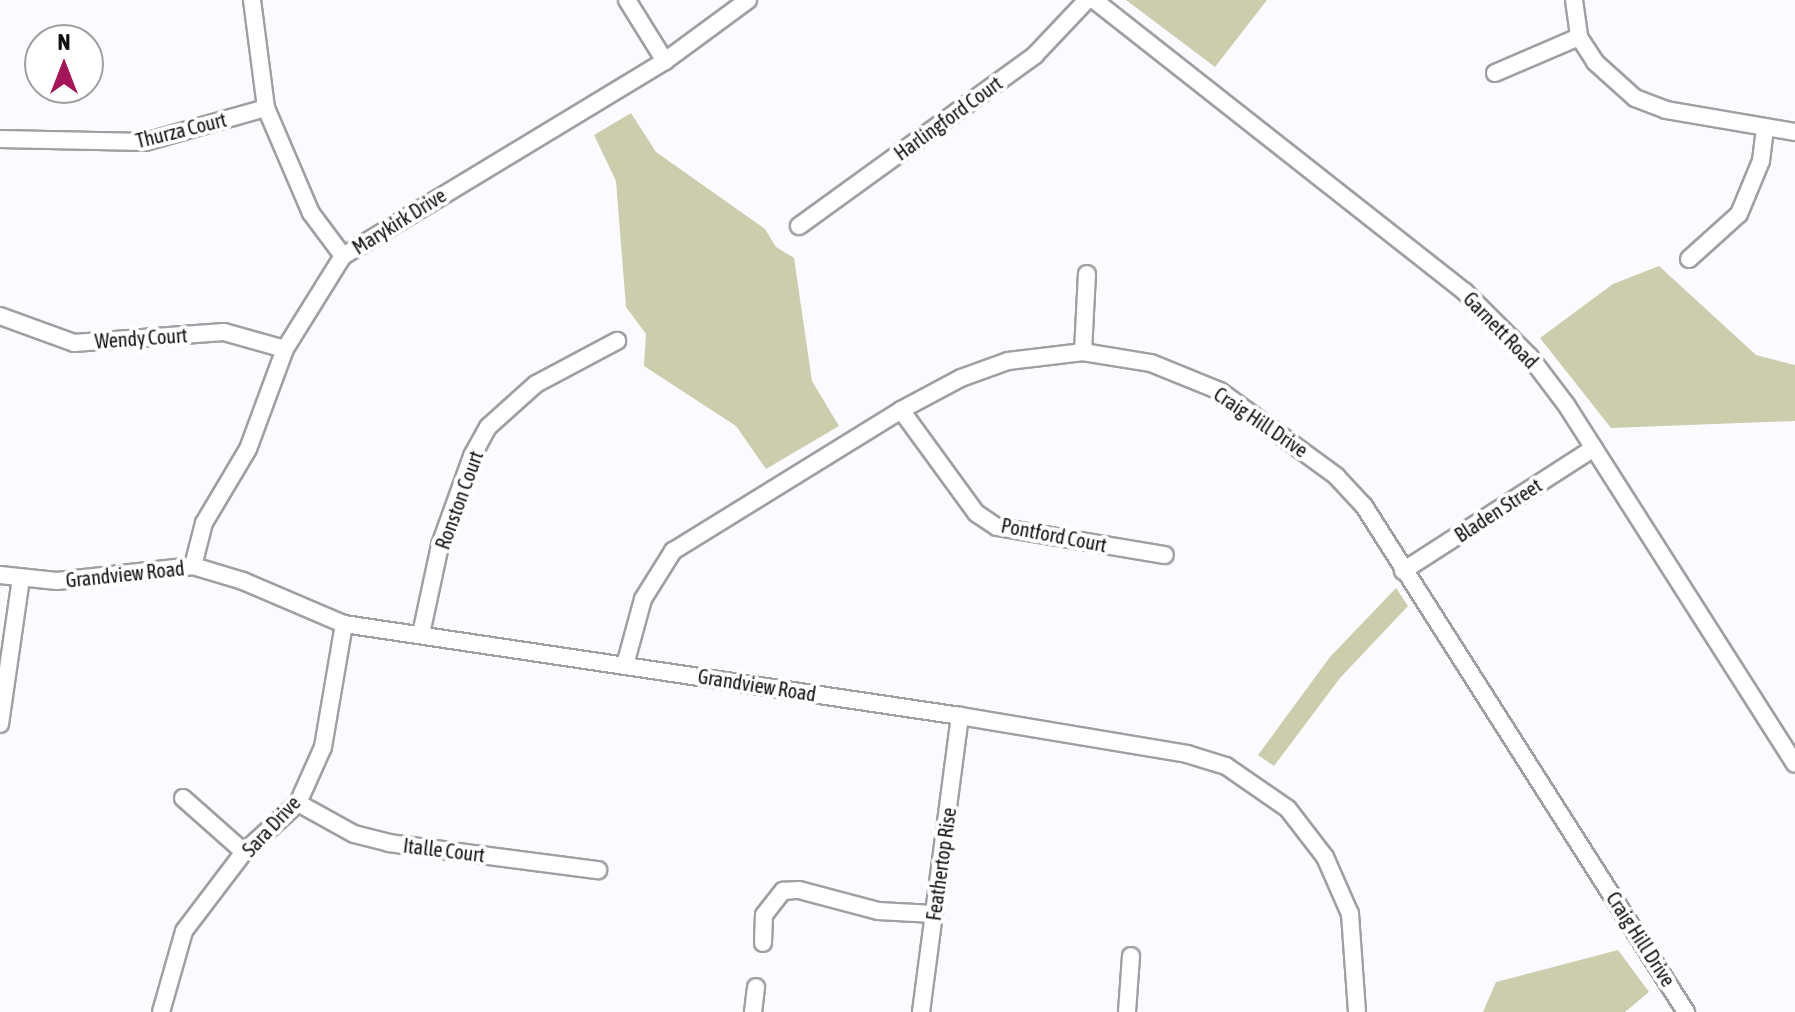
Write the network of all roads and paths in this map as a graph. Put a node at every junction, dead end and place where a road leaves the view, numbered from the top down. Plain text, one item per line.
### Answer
1 (252, 0) edge
2 (627, 0) edge
3 (748, 0) edge
4 (1087, 0) edge
5 (1094, 0) edge
6 (1574, 0) edge
7 (1579, 37) junction
8 (665, 61) junction
9 (1495, 73) dead end
10 (266, 108) junction
11 (1765, 128) junction
12 (1795, 132) edge
13 (0, 139) edge
14 (799, 226) dead end
15 (343, 256) junction
16 (1689, 259) dead end
17 (1087, 274) dead end
18 (0, 316) edge
19 (617, 341) dead end
20 (285, 349) junction
21 (1083, 352) junction
22 (901, 410) junction
23 (1594, 448) junction
24 (1165, 555) dead end
25 (193, 566) junction
26 (1403, 571) junction
27 (0, 575) edge
28 (21, 578) junction
29 (344, 624) junction
30 (421, 634) junction
31 (625, 665) junction
32 (960, 716) junction
33 (0, 724) edge
34 (1795, 764) edge
35 (183, 798) dead end
36 (298, 803) junction
37 (244, 852) junction
38 (598, 870) dead end
39 (934, 914) junction
40 (763, 943) dead end
41 (1131, 956) dead end
42 (756, 987) dead end
43 (161, 1012) edge
44 (753, 1012) edge
45 (921, 1012) edge
46 (1127, 1012) edge
47 (1357, 1012) edge
48 (1686, 1012) edge

1 - 10 street
2 - 8 street
3 - 8 street, Marykirk Drive
4 - 14 street, Harlingford Court
5 - 23 street, Garnett Road
6 - 7 street
7 - 9 street
7 - 11 street
8 - 15 street, Marykirk Drive
10 - 13 street, Thurza Court
10 - 15 street
11 - 12 street
11 - 16 street
15 - 20 street, Marykirk Drive
17 - 21 street
18 - 20 street, Wendy Court
19 - 30 street, Ronston Court
20 - 25 street, Marykirk Drive
21 - 22 street, Craig Hill Drive
21 - 26 street, Craig Hill Drive
22 - 24 street, Pontford Court
22 - 31 street, Craig Hill Drive
23 - 26 street, Bladen Street
23 - 34 street, Garnett Road
25 - 28 street, Grandview Road
25 - 29 street, Grandview Road
26 - 48 street, Craig Hill Drive
27 - 28 street, Grandview Road
28 - 33 street
29 - 30 street, Grandview Road
29 - 36 street, Sara Drive
30 - 31 street, Grandview Road
31 - 32 street, Grandview Road
32 - 39 street, Feathertop Rise
32 - 47 street, Grandview Road
35 - 37 street
36 - 37 street, Sara Drive
36 - 38 street, Italle Court
37 - 43 street, Sara Drive
39 - 40 street
39 - 45 street, Feathertop Rise
41 - 46 street
42 - 44 street

